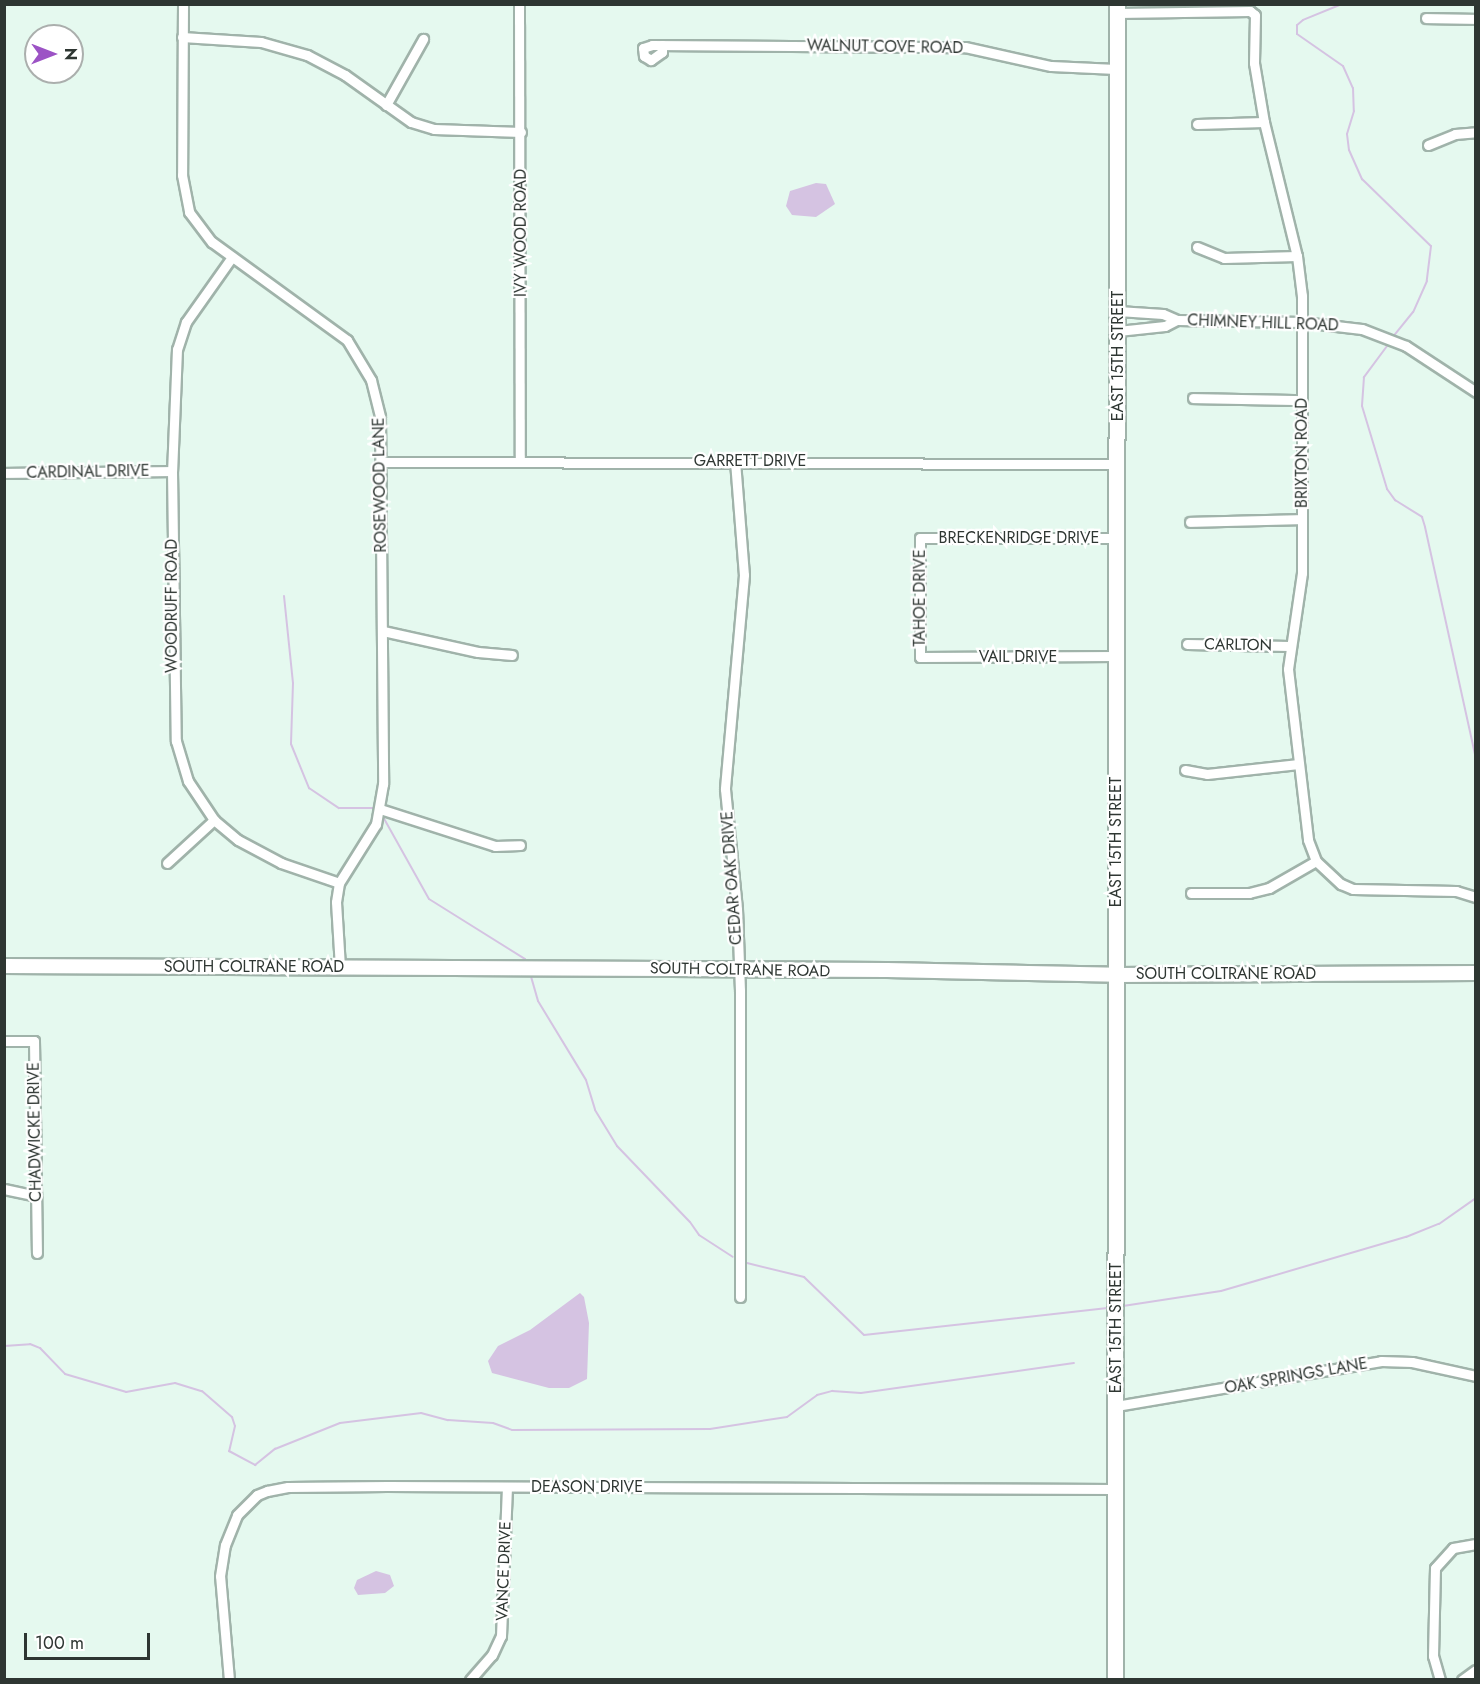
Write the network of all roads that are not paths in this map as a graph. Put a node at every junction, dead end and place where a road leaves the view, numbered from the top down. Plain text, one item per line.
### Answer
1 (183, 4) edge
2 (519, 4) edge
3 (1117, 9) edge
4 (1426, 18) dead end
5 (1476, 19) edge
6 (182, 37) junction
7 (423, 39) dead end
8 (657, 45) dead end
9 (1116, 69) junction
10 (386, 105) junction
11 (1264, 122) junction
12 (1197, 124) dead end
13 (521, 132) junction
14 (1476, 132) edge
15 (1428, 145) dead end
16 (1197, 247) dead end
17 (1297, 256) junction
18 (232, 257) junction
19 (1118, 311) junction
20 (1177, 320) junction
21 (1302, 322) junction
22 (1118, 331) junction
23 (1475, 389) edge
24 (1193, 398) dead end
25 (1302, 400) junction
26 (735, 460) junction
27 (520, 461) junction
28 (383, 462) junction
29 (1118, 464) junction
30 (172, 471) junction
31 (4, 473) edge
32 (1301, 519) junction
33 (1190, 522) dead end
34 (920, 538) joint
35 (1117, 538) junction
36 (383, 631) junction
37 (1187, 644) dead end
38 (1289, 646) junction
39 (512, 655) dead end
40 (1116, 656) junction
41 (920, 657) joint
42 (1298, 764) junction
43 (1185, 770) dead end
44 (379, 812) junction
45 (214, 820) junction
46 (520, 845) dead end
47 (1316, 861) junction
48 (167, 863) dead end
49 (339, 883) junction
50 (1191, 893) dead end
51 (1476, 897) edge
52 (4, 966) edge
53 (340, 968) junction
54 (739, 970) junction
55 (1476, 973) edge
56 (1117, 975) junction
57 (4, 1041) edge
58 (4, 1189) edge
59 (36, 1196) junction
60 (37, 1253) dead end
61 (740, 1297) dead end
62 (1476, 1376) edge
63 (1116, 1406) junction
64 (507, 1487) junction
65 (1115, 1489) junction
66 (1476, 1544) edge
67 (1476, 1670) edge
68 (229, 1680) edge
69 (470, 1680) edge
70 (1115, 1680) edge
71 (1440, 1680) edge
72 (1462, 1680) edge

1 - 6 street, ROSEWOOD LANE
2 - 13 street, IVY WOOD ROAD
3 - 9 main road, EAST 15TH STREET
3 - 11 street, BRIXTON ROAD
4 - 5 street
6 - 10 street
6 - 18 street, ROSEWOOD LANE
7 - 10 street
8 - 9 street, WALNUT COVE ROAD
9 - 19 main road, EAST 15TH STREET
10 - 13 street
11 - 12 street
11 - 17 street, BRIXTON ROAD
13 - 27 street, IVY WOOD ROAD
14 - 15 street
16 - 17 street
17 - 21 street, BRIXTON ROAD
18 - 28 street, ROSEWOOD LANE
18 - 30 street, WOODRUFF ROAD
19 - 20 street
19 - 22 main road, EAST 15TH STREET
20 - 21 street, CHIMNEY HILL ROAD
20 - 22 street
21 - 23 street, CHIMNEY HILL ROAD
21 - 25 street, BRIXTON ROAD
22 - 29 main road, EAST 15TH STREET
24 - 25 street
25 - 32 street, BRIXTON ROAD
26 - 27 street, GARRETT DRIVE
26 - 29 street, GARRETT DRIVE
26 - 54 street, CEDAR OAK DRIVE
27 - 28 street, GARRETT DRIVE
28 - 36 street, ROSEWOOD LANE
29 - 35 main road, EAST 15TH STREET
30 - 31 street, CARDINAL DRIVE
30 - 45 street, WOODRUFF ROAD
32 - 33 street
32 - 38 street, BRIXTON ROAD
34 - 35 street, BRECKENRIDGE DRIVE
34 - 41 street, TAHOE DRIVE
35 - 40 main road, EAST 15TH STREET
36 - 39 street
36 - 44 street, ROSEWOOD LANE
37 - 38 street, CARLTON
38 - 42 street, BRIXTON ROAD
40 - 41 street, VAIL DRIVE
40 - 56 main road, EAST 15TH STREET
42 - 43 street
42 - 47 street, BRIXTON ROAD
44 - 46 street
44 - 49 street, ROSEWOOD LANE
45 - 48 street
45 - 49 street, WOODRUFF ROAD
47 - 50 street
47 - 51 street, BRIXTON ROAD
49 - 53 street
52 - 53 main road, SOUTH COLTRANE ROAD
53 - 54 main road, SOUTH COLTRANE ROAD
54 - 56 main road, SOUTH COLTRANE ROAD
54 - 61 street, CEDAR OAK DRIVE
55 - 56 main road, SOUTH COLTRANE ROAD
56 - 63 main road, EAST 15TH STREET
57 - 59 street, CHADWICKE DRIVE
58 - 59 street
59 - 60 street, CHADWICKE DRIVE
62 - 63 street, OAK SPRINGS LANE
63 - 65 main road, EAST 15TH STREET
64 - 65 street, DEASON DRIVE
64 - 68 street, DEASON DRIVE
64 - 69 street, VANCE DRIVE
65 - 70 main road, EAST 15TH STREET
66 - 71 street
67 - 72 street

